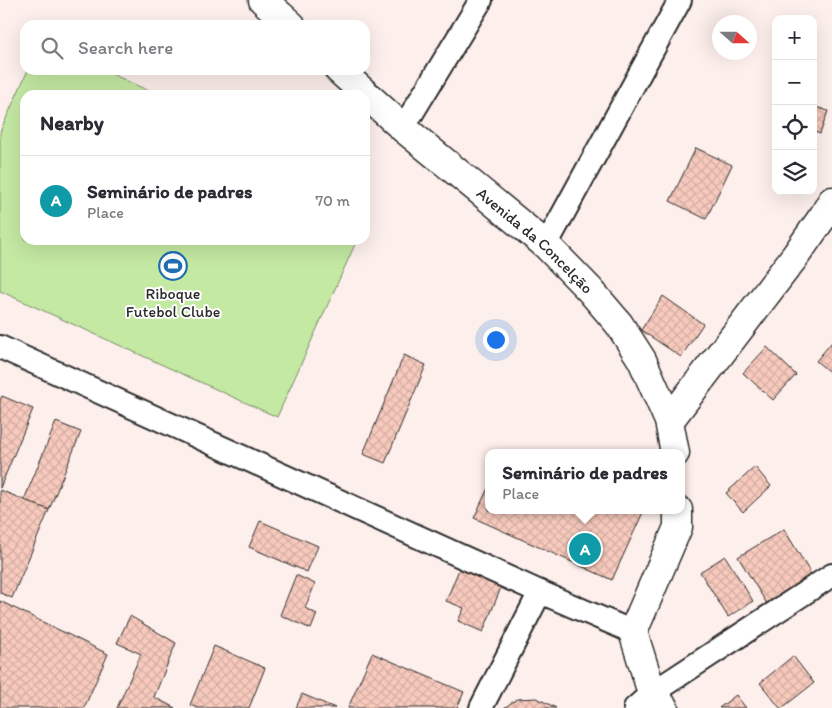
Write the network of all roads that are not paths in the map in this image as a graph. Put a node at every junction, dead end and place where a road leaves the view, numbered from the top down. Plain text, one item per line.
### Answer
1 (263, 0) edge
2 (481, 0) edge
3 (680, 0) edge
4 (285, 20) edge
5 (345, 75) edge
6 (361, 90) edge
7 (370, 98) edge
8 (403, 128) junction
9 (832, 201) edge
10 (546, 245) junction
11 (0, 347) edge
12 (669, 421) junction
13 (674, 449) edge
14 (678, 514) edge
15 (832, 575) edge
16 (540, 592) junction
17 (633, 632) junction
18 (651, 703) edge
19 (481, 708) edge

1 - 4 main road
2 - 8 street
3 - 10 street
5 - 6 main road, Avenida da Concelção
7 - 8 main road, Avenida da Concelção
8 - 10 main road, Avenida da Concelção
9 - 12 main road
10 - 12 main road, Avenida da Concelção
11 - 16 street
12 - 13 main road, Avenida da Concelção
14 - 17 main road
15 - 18 street
16 - 17 street
16 - 19 street
17 - 18 main road

